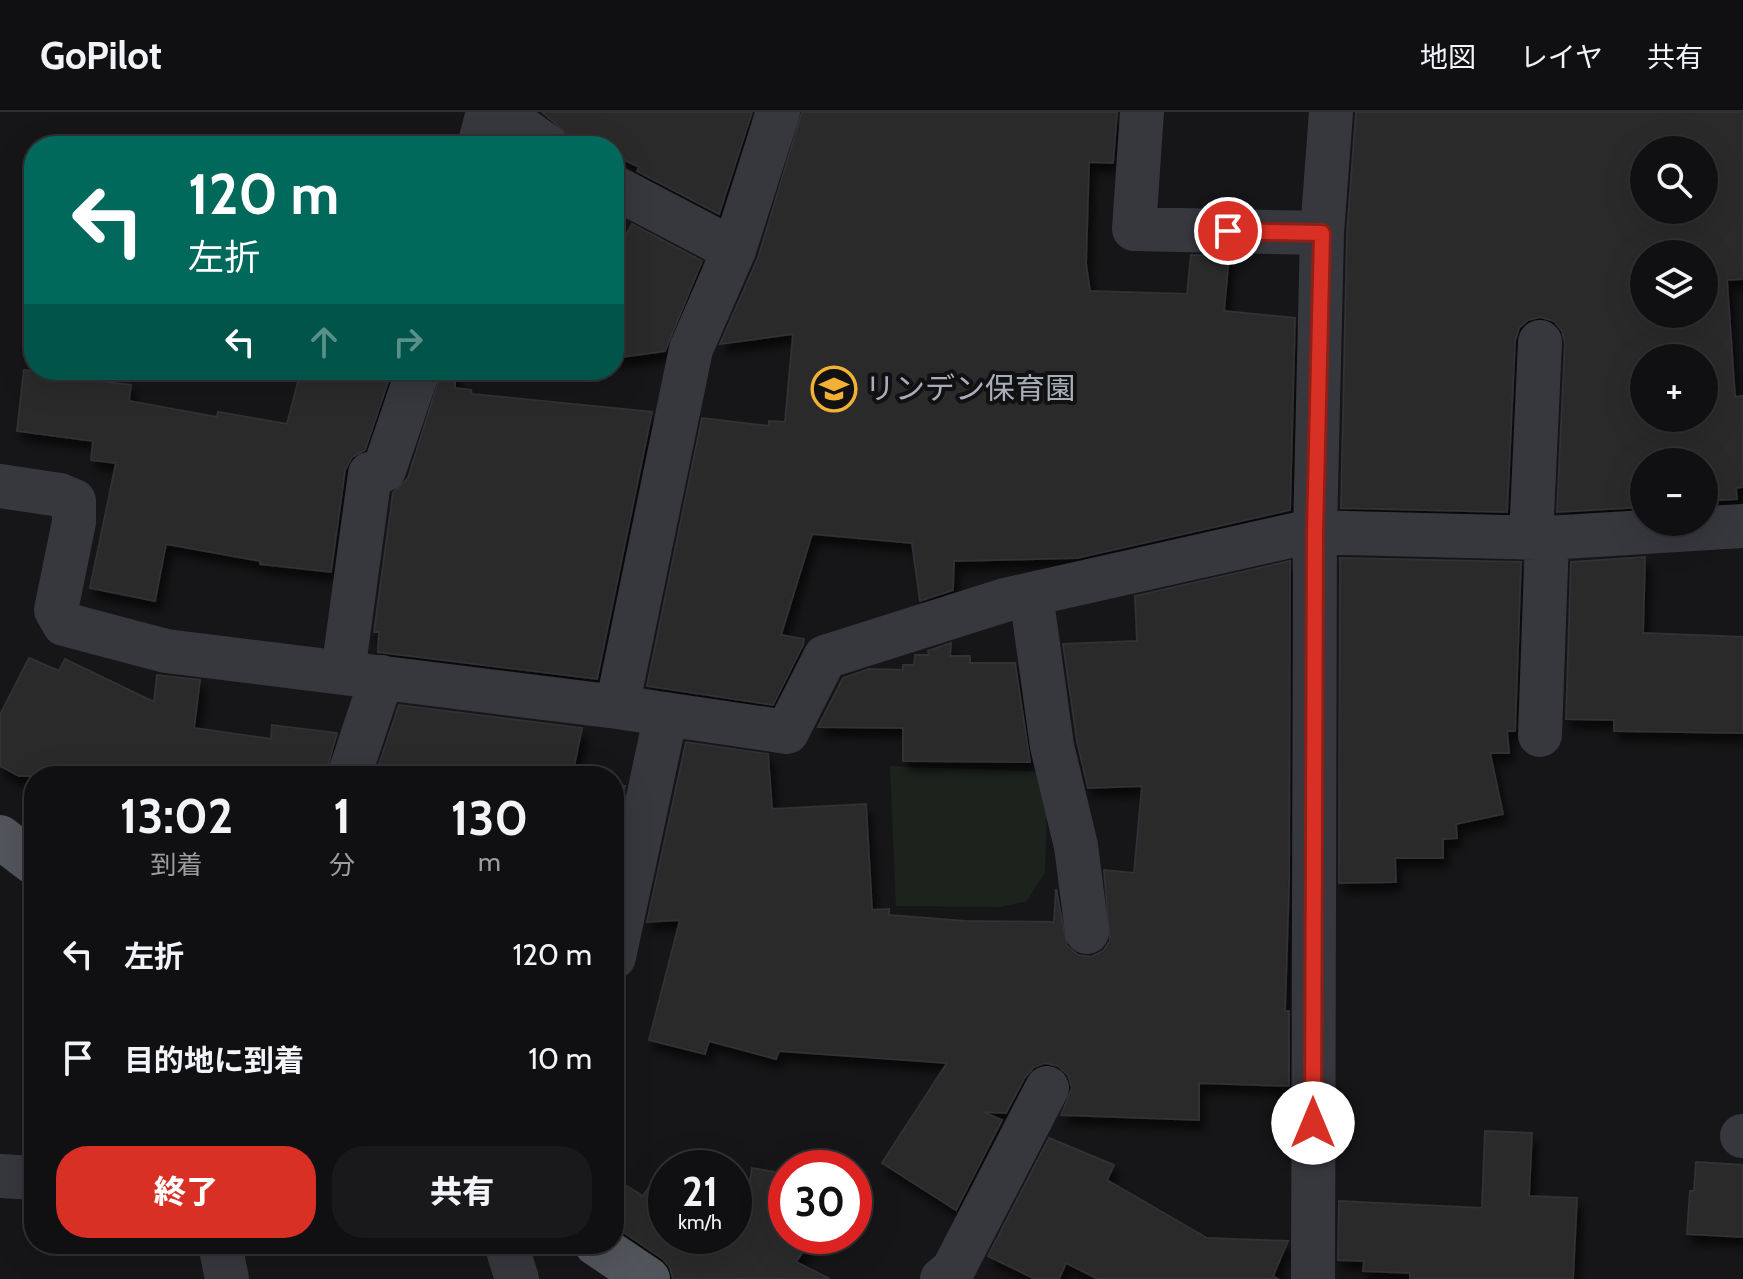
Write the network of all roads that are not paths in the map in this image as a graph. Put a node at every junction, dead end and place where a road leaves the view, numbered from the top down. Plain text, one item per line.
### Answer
1 (488, 112) edge
2 (498, 112) edge
3 (778, 112) edge
4 (1142, 112) edge
5 (1331, 112) edge
6 (482, 136) edge
7 (533, 136) edge
8 (624, 192) edge
9 (1322, 233) junction
10 (734, 250) junction
11 (1540, 342) dead end
12 (415, 380) edge
13 (0, 486) edge
14 (1743, 526) edge
15 (1315, 532) junction
16 (1539, 538) junction
17 (1031, 594) junction
18 (363, 674) junction
19 (617, 707) junction
20 (666, 714) junction
21 (1540, 735) dead end
22 (350, 766) edge
23 (0, 837) edge
24 (24, 855) edge
25 (624, 910) edge
26 (1087, 932) dead end
27 (1047, 1088) dead end
28 (0, 1176) edge
29 (24, 1177) edge
30 (222, 1254) edge
31 (509, 1254) edge
32 (611, 1254) edge
33 (227, 1279) edge
34 (517, 1279) edge
35 (648, 1279) edge
36 (942, 1279) edge
37 (1313, 1279) edge

1 - 6 street
2 - 7 street
3 - 10 street
4 - 9 street
5 - 9 street
8 - 10 street
9 - 15 street
10 - 19 street
11 - 16 street
12 - 18 street
13 - 18 street
14 - 16 street
15 - 16 street
15 - 17 street
15 - 37 street
16 - 21 street
17 - 20 street
17 - 26 street
18 - 19 street
18 - 22 street
19 - 20 street
20 - 25 street
23 - 24 main road
27 - 36 street
28 - 29 street
30 - 33 street
31 - 34 street
32 - 35 main road

